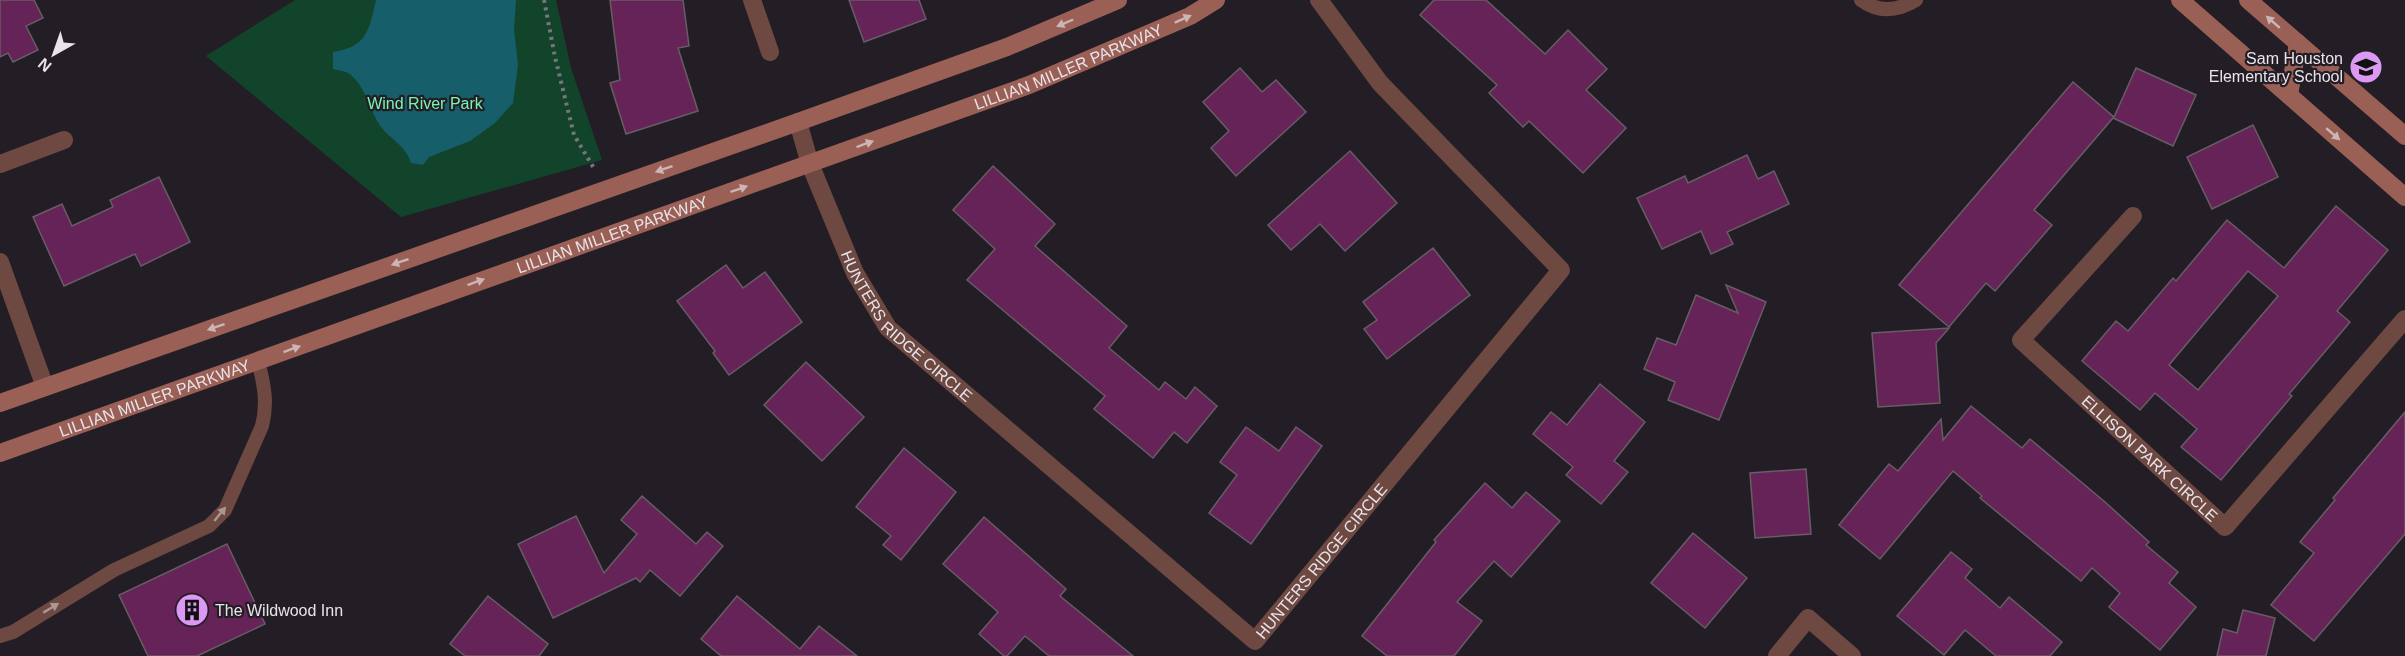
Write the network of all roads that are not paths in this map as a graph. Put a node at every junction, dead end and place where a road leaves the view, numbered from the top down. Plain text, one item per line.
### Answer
1 (752, 0) edge
2 (1119, 0) edge
3 (1216, 0) edge
4 (1319, 0) edge
5 (1861, 0) edge
6 (1916, 0) edge
7 (2180, 0) edge
8 (2248, 0) edge
9 (2298, 43) junction
10 (770, 51) dead end
11 (2289, 95) junction
12 (798, 122) junction
13 (2405, 136) edge
14 (64, 140) dead end
15 (0, 164) edge
16 (810, 164) junction
17 (2405, 197) edge
18 (2133, 216) dead end
19 (0, 262) edge
20 (2405, 319) edge
21 (258, 361) junction
22 (45, 387) junction
23 (0, 403) edge
24 (0, 453) edge
25 (0, 636) edge
26 (1777, 656) edge
27 (1852, 656) edge

1 - 10 street
2 -> 12 main road
16 -> 3 main road, LILLIAN MILLER PARKWAY
4 - 16 street, HUNTERS RIDGE CIRCLE
5 - 6 lane
7 - 11 main road
9 -> 8 main road
9 - 11 main road
9 - 13 main road
11 -> 17 main road
12 - 16 street, HUNTERS RIDGE CIRCLE
12 -> 22 main road
14 - 15 street
21 -> 16 main road, LILLIAN MILLER PARKWAY
18 - 20 street, ELLISON PARK CIRCLE
19 - 22 street
21 - 24 main road, LILLIAN MILLER PARKWAY
25 -> 21 lane
22 - 23 main road
26 - 27 street

